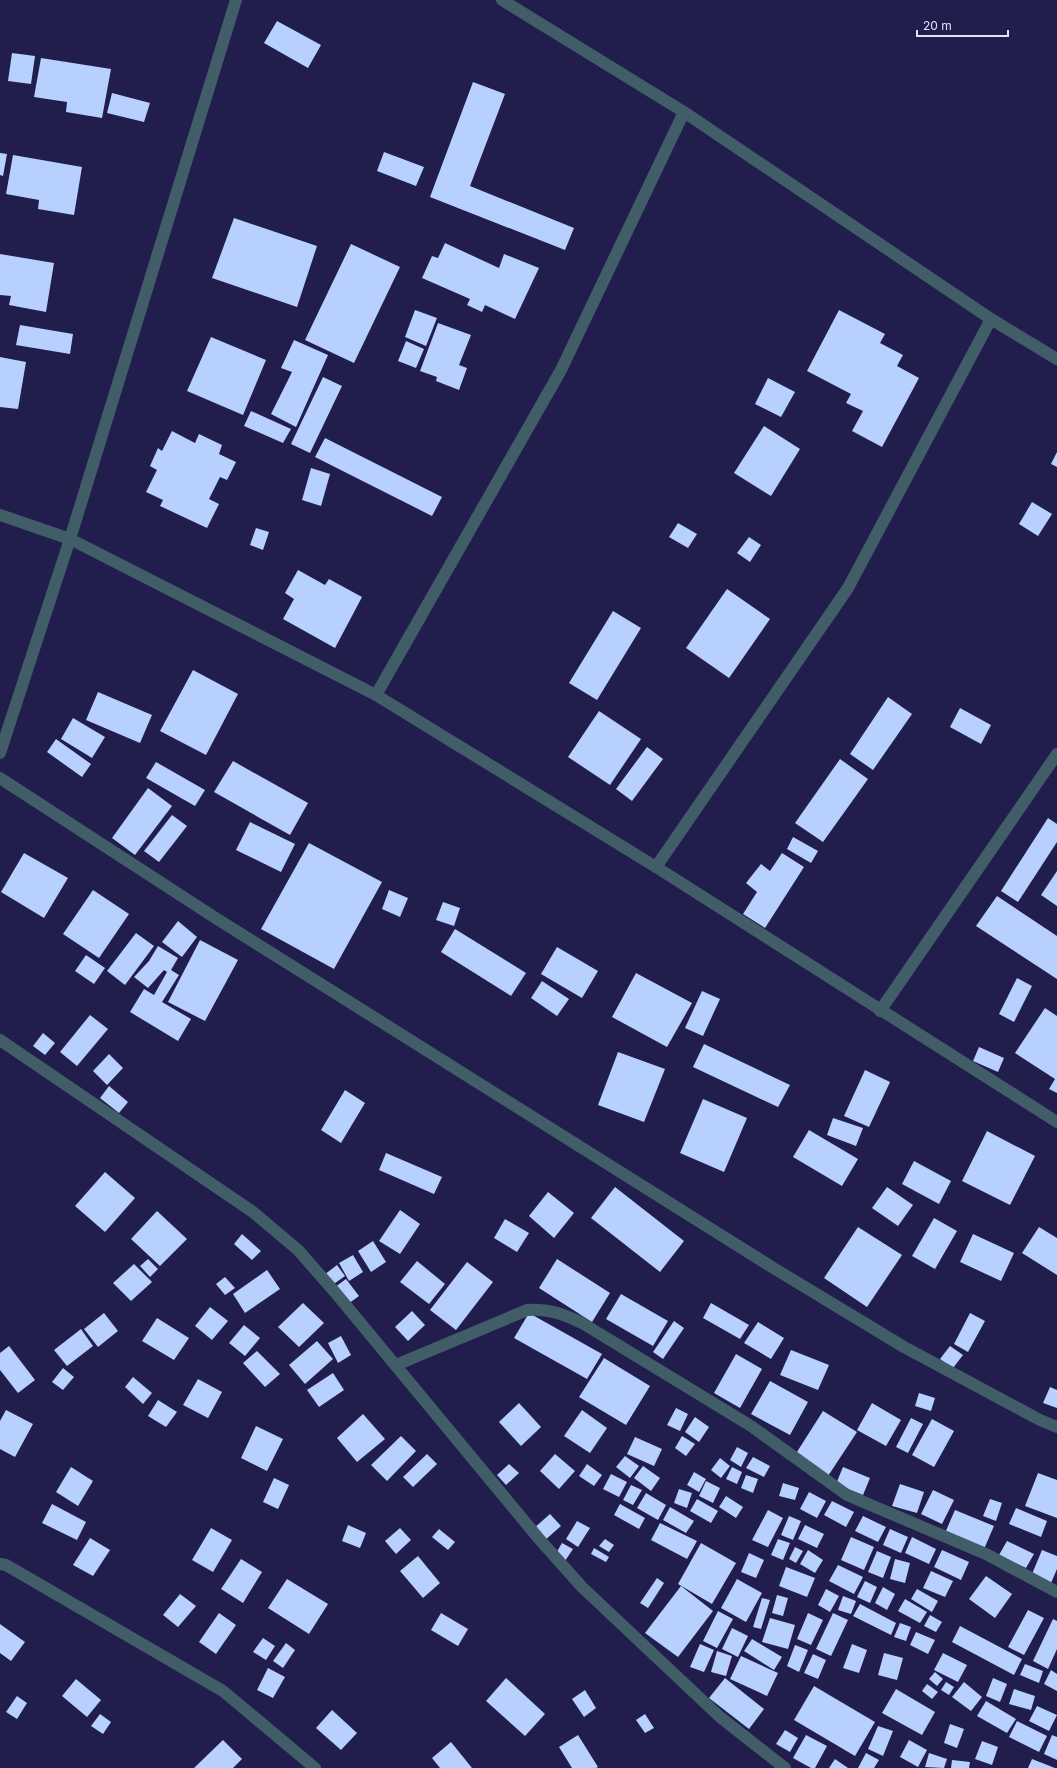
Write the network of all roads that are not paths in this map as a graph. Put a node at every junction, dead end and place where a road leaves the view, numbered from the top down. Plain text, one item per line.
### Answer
1 (236, 0) edge
2 (502, 0) edge
3 (684, 112) junction
4 (991, 319) junction
5 (1057, 359) edge
6 (0, 515) edge
7 (70, 539) junction
8 (376, 695) junction
9 (0, 753) edge
10 (1057, 754) edge
11 (0, 778) edge
12 (656, 867) junction
13 (880, 1011) junction
14 (0, 1040) edge
15 (1057, 1122) edge
16 (396, 1365) junction
17 (1057, 1427) edge
18 (0, 1564) edge
19 (1057, 1592) edge
20 (315, 1768) edge
21 (785, 1768) edge

1 - 7 street
2 - 3 street
3 - 4 street
3 - 8 street
4 - 5 street
4 - 12 street
6 - 7 street
7 - 8 street
7 - 9 street
8 - 12 street
10 - 13 street
11 - 17 street
12 - 13 street
13 - 15 street
14 - 16 street
16 - 19 street
16 - 21 street
18 - 20 street

